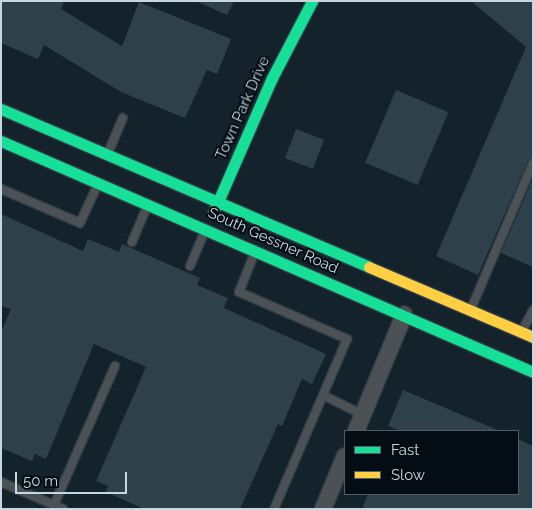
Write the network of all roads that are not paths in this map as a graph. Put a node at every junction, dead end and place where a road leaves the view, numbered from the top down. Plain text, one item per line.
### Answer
1 (312, 1) edge
2 (1, 110) edge
3 (123, 118) dead end
4 (1, 141) edge
5 (107, 154) junction
6 (533, 163) edge
7 (99, 182) junction
8 (1, 189) edge
9 (218, 201) junction
10 (148, 204) junction
11 (206, 228) junction
12 (132, 242) dead end
13 (256, 250) junction
14 (190, 266) dead end
15 (533, 310) edge
16 (410, 311) junction
17 (470, 311) junction
18 (472, 325) dead end
19 (522, 332) junction
20 (533, 337) edge
21 (115, 366) dead end
22 (533, 372) edge
23 (323, 395) junction
24 (363, 415) junction
25 (356, 430) edge
26 (344, 458) edge
27 (1, 482) edge
28 (54, 505) junction
29 (63, 509) edge
30 (274, 509) edge
31 (323, 509) edge

1 - 9 main road, Town Park Drive
2 - 5 main road, South Gessner Road
3 - 5 lane
4 - 7 main road, South Gessner Road
5 - 9 main road, South Gessner Road
6 - 17 lane
7 - 8 lane
7 - 10 main road, South Gessner Road
9 - 11 main road, Town Park Drive
9 - 17 main road, South Gessner Road
10 - 11 main road, South Gessner Road
10 - 12 lane
11 - 13 main road, South Gessner Road
11 - 14 lane
13 - 16 main road, South Gessner Road
13 - 23 lane
15 - 19 lane
16 - 22 main road, South Gessner Road
16 - 24 street
17 - 19 main road, South Gessner Road
18 - 19 main road
19 - 20 main road, South Gessner Road
21 - 28 lane
23 - 24 lane
23 - 30 lane
24 - 25 street
26 - 31 street
27 - 28 lane
28 - 29 lane

